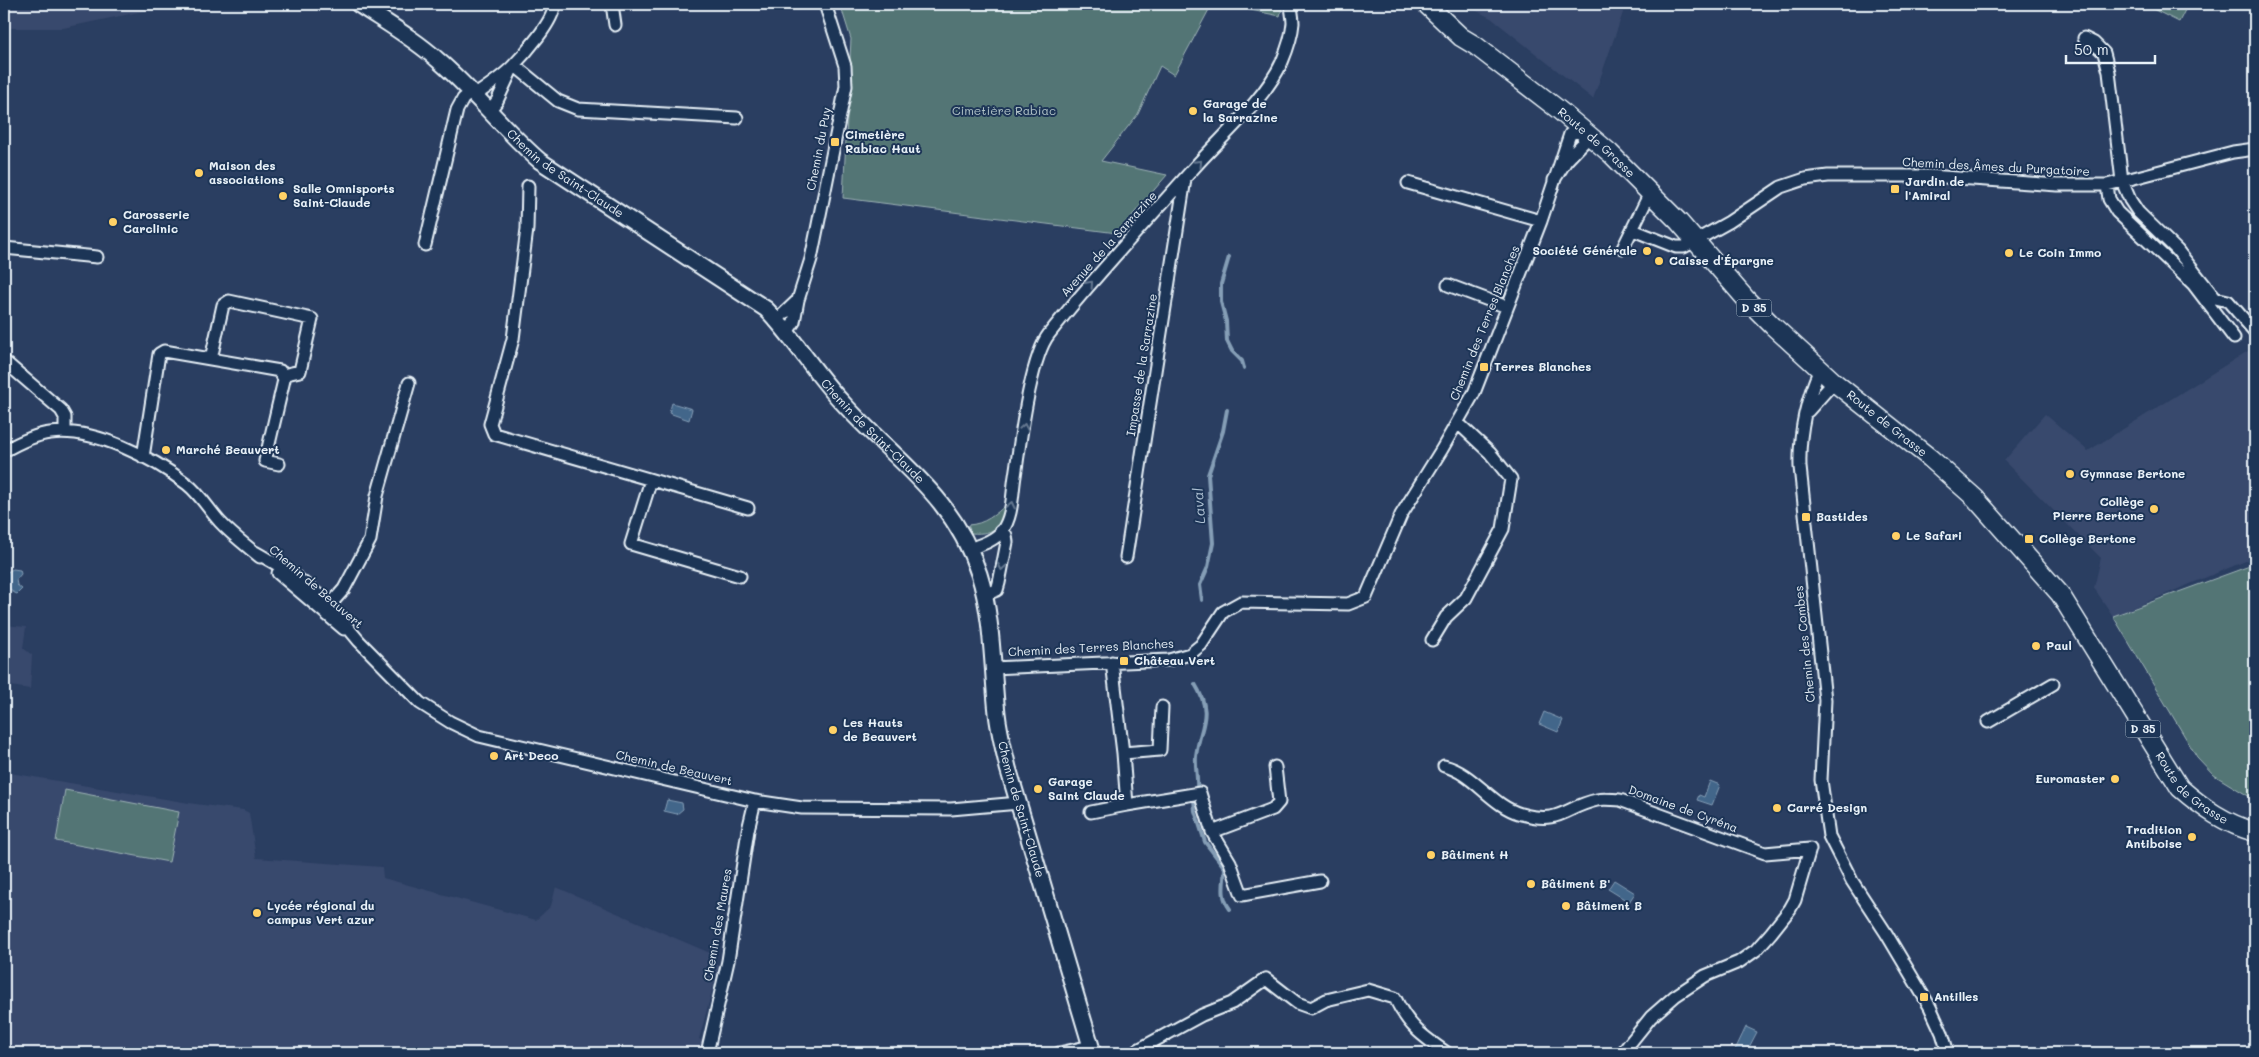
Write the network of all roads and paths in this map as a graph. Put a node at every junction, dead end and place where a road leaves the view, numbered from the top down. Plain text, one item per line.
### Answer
1 (358, 4) edge
2 (554, 4) edge
3 (612, 4) edge
4 (825, 4) edge
5 (1292, 4) edge
6 (1426, 4) edge
7 (1440, 4) edge
8 (615, 25) dead end
9 (2084, 38) dead end
10 (1476, 46) junction
11 (513, 66) junction
12 (473, 94) junction
13 (489, 111) junction
14 (737, 118) dead end
15 (1582, 130) junction
16 (2255, 149) edge
17 (1186, 178) junction
18 (2122, 181) junction
19 (1408, 183) dead end
20 (2107, 184) junction
21 (528, 186) dead end
22 (1650, 192) junction
23 (1540, 221) junction
24 (1633, 230) junction
25 (1695, 240) junction
26 (425, 245) dead end
27 (4, 248) edge
28 (1623, 248) dead end
29 (97, 257) dead end
30 (1448, 285) dead end
31 (798, 300) junction
32 (1508, 307) junction
33 (777, 320) junction
34 (787, 332) junction
35 (2255, 332) edge
36 (2234, 338) dead end
37 (210, 359) junction
38 (4, 361) edge
39 (1820, 369) junction
40 (282, 375) junction
41 (409, 382) dead end
42 (1834, 382) junction
43 (1807, 412) junction
44 (1458, 423) junction
45 (65, 432) junction
46 (4, 451) edge
47 (143, 457) junction
48 (279, 464) dead end
49 (651, 480) junction
50 (748, 508) dead end
51 (1002, 531) junction
52 (969, 549) junction
53 (255, 552) junction
54 (1126, 557) dead end
55 (740, 576) dead end
56 (984, 595) junction
57 (330, 606) junction
58 (1432, 640) dead end
59 (359, 642) junction
60 (1112, 662) junction
61 (993, 668) junction
62 (2053, 684) dead end
63 (1162, 707) dead end
64 (1988, 722) dead end
65 (1123, 753) junction
66 (1444, 766) dead end
67 (1275, 767) dead end
68 (755, 801) junction
69 (1019, 803) junction
70 (1127, 805) junction
71 (1091, 812) dead end
72 (1212, 832) junction
73 (2255, 832) edge
74 (1320, 881) dead end
75 (1092, 1050) edge
76 (707, 1053) edge
77 (1059, 1053) edge
78 (1132, 1053) edge
79 (1447, 1053) edge
80 (1622, 1053) edge
81 (1948, 1053) edge

1 - 12 street, Chemin de Saint-Claude
2 - 11 street
3 - 8 street
4 - 31 street, Chemin du Puy
17 -> 5 street, Avenue de la Sarrazine
6 - 10 main road, Route de Grasse / D 35
7 - 10 main road, Route de Grasse / D 35
9 - 18 street
10 - 15 main road, Route de Grasse / D 35
11 - 12 street
11 - 13 street
11 - 14 street
12 - 13 street, Chemin de Saint-Claude
12 - 26 street
13 - 33 street, Chemin de Saint-Claude
15 - 22 main road, Route de Grasse / D 35
15 - 23 street, Chemin des Terres Blanches
16 - 18 street, Chemin des Âmes du Purgatoire
51 -> 17 street, Avenue de la Sarrazine
17 - 54 street, Impasse de la Sarrazine
18 - 20 street, Chemin des Âmes du Purgatoire
18 - 35 street
19 - 23 street
20 - 25 street, Chemin des Âmes du Purgatoire
20 - 36 street
21 - 49 street
22 - 24 street
22 - 25 main road, Route de Grasse / D 35
23 - 32 street, Chemin des Terres Blanches
24 - 25 street, Chemin des Âmes du Purgatoire
24 - 28 street
25 - 39 main road, Route de Grasse / D 35
27 - 29 street
30 - 32 street
31 - 33 street, Chemin du Puy
31 - 34 street, Chemin du Puy
32 - 44 street, Chemin des Terres Blanches
33 - 34 street, Chemin de Saint-Claude
34 - 52 street, Chemin de Saint-Claude
37 - 40 street
37 - 40 street
37 - 47 street
38 - 45 street
39 - 42 main road, Route de Grasse / D 35
39 - 43 street, Chemin des Combes
40 - 48 street
41 - 57 street
42 - 43 street, Chemin des Combes
42 - 73 main road, Route de Grasse / D 35
43 - 81 street, Chemin des Combes
44 - 58 street
44 - 60 street, Chemin des Terres Blanches
45 - 46 street, Chemin de Beauvert
45 - 47 street, Chemin de Beauvert
47 - 53 street, Chemin de Beauvert
49 - 50 street
49 - 55 street
51 - 52 street
51 -> 56 street, Avenue de la Sarrazine
52 - 56 street, Chemin de Saint-Claude
53 - 57 street, Chemin de Beauvert
53 - 59 street, Chemin de Beauvert
56 - 61 street, Chemin de Saint-Claude
57 - 59 street, Chemin de Beauvert
59 - 68 street, Chemin de Beauvert
60 - 61 street, Chemin des Terres Blanches
60 - 65 street
61 - 69 street, Chemin de Saint-Claude
62 - 64 street
63 - 65 street
65 - 70 street
66 - 80 street, Domaine de Cyréna
67 - 72 street
68 - 69 street, Chemin de Beauvert
68 - 76 street, Chemin des Maures
69 - 75 street, Chemin de Saint-Claude
70 - 71 street
70 - 72 street
72 - 74 street
75 - 77 street
78 - 79 street

